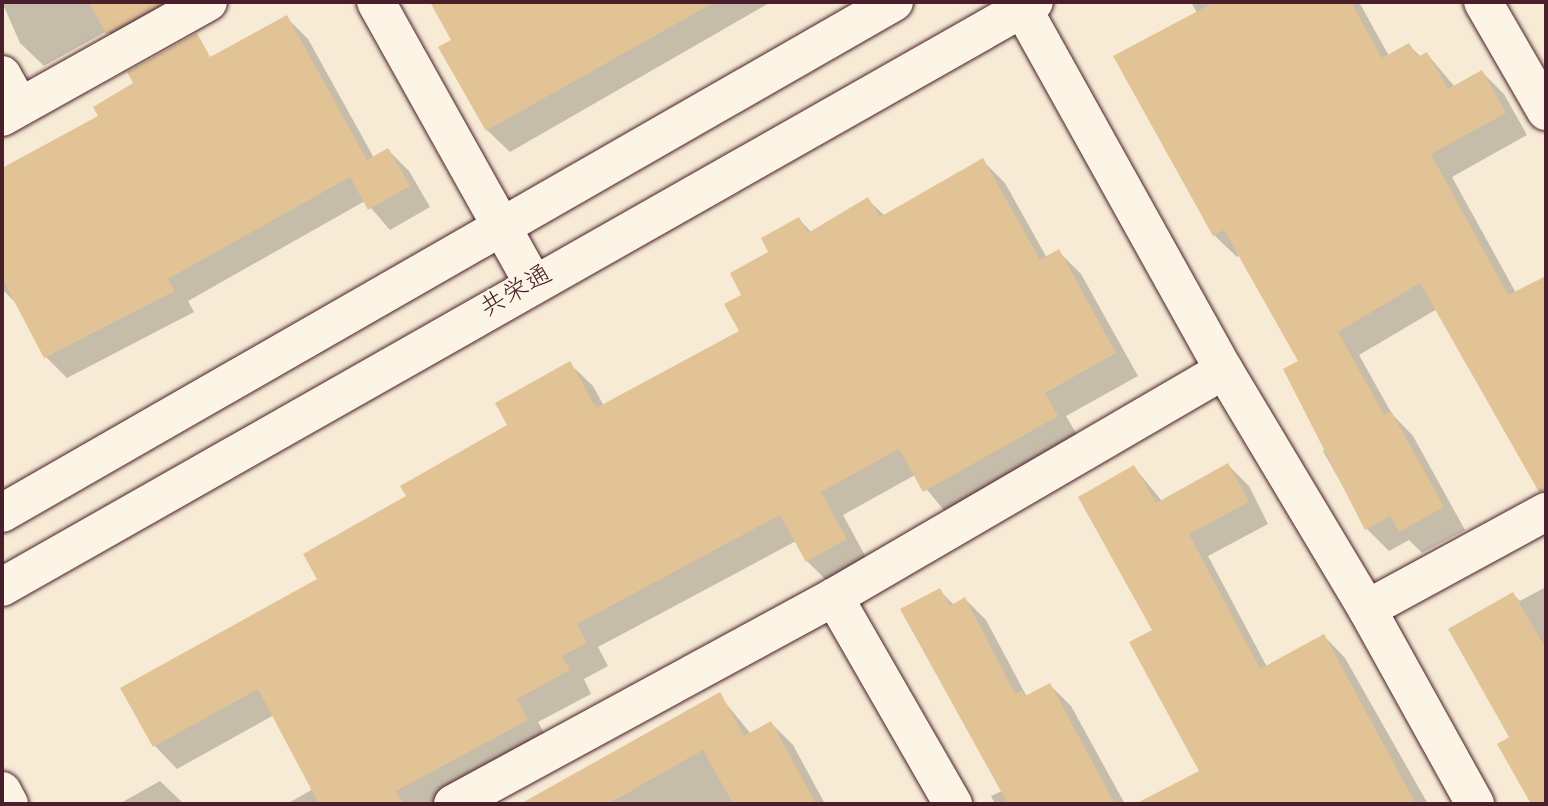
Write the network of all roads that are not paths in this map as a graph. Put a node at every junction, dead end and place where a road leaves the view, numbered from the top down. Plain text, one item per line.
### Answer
1 (208, 2) edge
2 (376, 2) edge
3 (894, 2) edge
4 (1483, 2) edge
5 (1025, 4) edge
6 (8, 99) edge
7 (1546, 111) edge
8 (500, 227) junction
9 (533, 283) junction
10 (1224, 370) junction
11 (1546, 512) edge
12 (2, 513) edge
13 (2, 587) edge
14 (834, 597) junction
15 (1367, 609) junction
16 (2, 791) edge
17 (469, 800) edge
18 (9, 804) edge
19 (953, 804) edge
20 (1475, 804) edge

1 - 6 street
2 - 8 street
3 - 8 street
4 - 7 street
5 - 9 street, 共栄通
5 - 10 street
8 - 9 street
8 - 12 street
9 - 13 street, 共栄通
10 - 14 street
10 - 15 street
11 - 15 street
14 - 17 street
14 - 19 street
15 - 20 street
16 - 18 street

